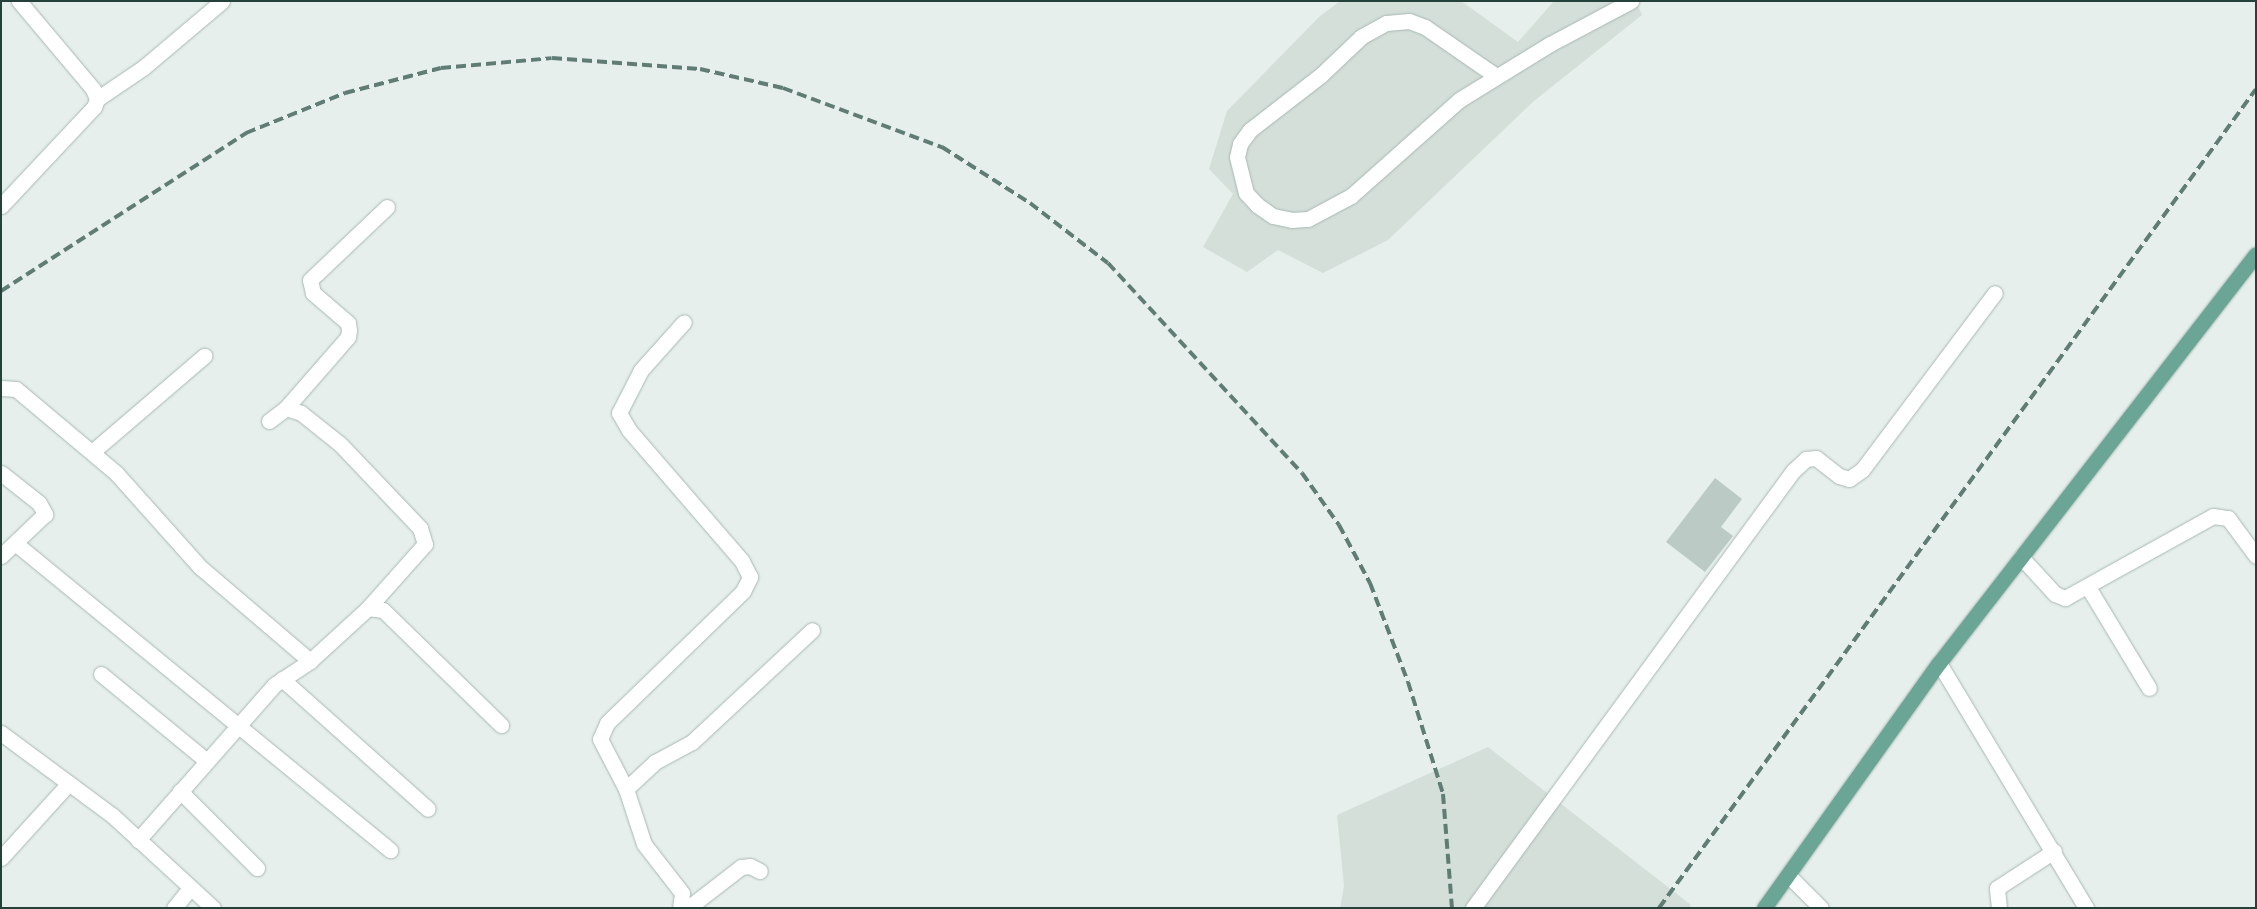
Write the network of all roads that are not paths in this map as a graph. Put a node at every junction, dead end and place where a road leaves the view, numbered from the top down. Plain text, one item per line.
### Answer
1 (19, 1) edge
2 (222, 1) edge
3 (1631, 1) edge
4 (1496, 76) junction
5 (97, 99) junction
6 (1, 206) edge
7 (387, 207) dead end
8 (2256, 254) edge
9 (1995, 293) dead end
10 (684, 322) dead end
11 (204, 356) dead end
12 (1, 388) edge
13 (286, 408) junction
14 (269, 421) dead end
15 (92, 452) junction
16 (1, 473) edge
17 (15, 543) junction
18 (1, 556) edge
19 (2256, 556) edge
20 (2021, 557) junction
21 (2088, 587) junction
22 (368, 608) junction
23 (812, 630) dead end
24 (310, 661) junction
25 (1939, 663) junction
26 (101, 674) dead end
27 (282, 679) junction
28 (2149, 688) dead end
29 (239, 724) junction
30 (500, 725) dead end
31 (1, 733) edge
32 (207, 761) junction
33 (69, 783) junction
34 (626, 789) junction
35 (180, 791) junction
36 (428, 809) dead end
37 (138, 840) junction
38 (390, 850) dead end
39 (2054, 851) junction
40 (1, 858) edge
41 (257, 868) dead end
42 (760, 871) dead end
43 (1789, 876) junction
44 (190, 888) junction
45 (174, 908) edge
46 (212, 908) edge
47 (680, 908) edge
48 (688, 908) edge
49 (1473, 908) edge
50 (1764, 908) edge
51 (1821, 908) edge
52 (1999, 908) edge
53 (2086, 908) edge

1 - 5 street
2 - 5 street
3 - 4 street
4 - 4 street
5 - 6 street
7 - 13 street
8 - 20 main road
9 - 49 street
10 - 34 street
11 - 15 street
12 - 15 street
13 - 14 street
13 - 22 street
15 - 24 street
16 - 17 street
17 - 18 street
17 - 29 street
19 - 21 street
20 - 21 street
20 - 25 main road
21 - 28 street
22 - 24 street
22 - 30 street
23 - 34 street
24 - 27 street
25 - 39 street
25 - 43 main road
26 - 32 street
27 - 29 street
27 - 36 street
29 - 32 street
29 - 38 street
31 - 33 street
32 - 35 street
33 - 37 street
33 - 40 street
34 - 47 street
35 - 37 street
35 - 41 street
37 - 44 street
39 - 52 street
39 - 53 street
42 - 48 street
43 - 50 main road
43 - 51 street
44 - 45 street
44 - 46 street

